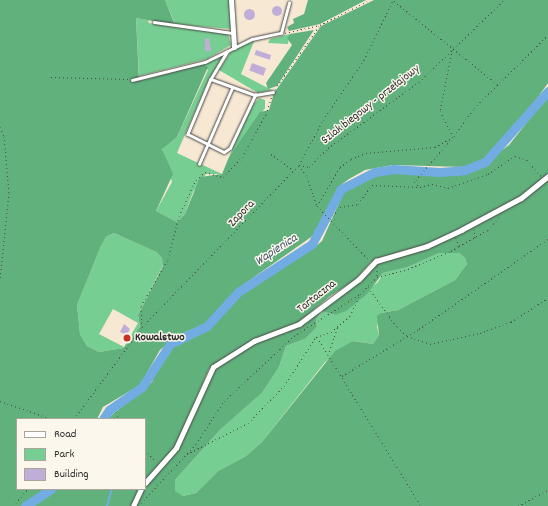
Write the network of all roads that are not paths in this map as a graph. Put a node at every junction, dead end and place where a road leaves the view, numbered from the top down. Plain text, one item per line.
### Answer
1 (231, 0) edge
2 (289, 3) dead end
3 (154, 22) dead end
4 (233, 33) junction
5 (232, 48) junction
6 (211, 79) junction
7 (132, 80) road end
8 (232, 88) junction
9 (273, 92) road end
10 (255, 95) junction
11 (206, 145) junction
12 (199, 164) dead end
13 (548, 176) edge
14 (146, 482) edge
15 (141, 490) edge
16 (134, 506) edge

1 - 4 street
2 - 5 lane
3 - 4 lane
4 - 5 street
5 - 6 lane
5 - 7 lane
6 - 8 lane
6 - 11 lane
8 - 10 lane
8 - 11 lane
9 - 10 lane
10 - 11 lane
11 - 12 lane
13 - 14 street, Tartaczna
15 - 16 street

